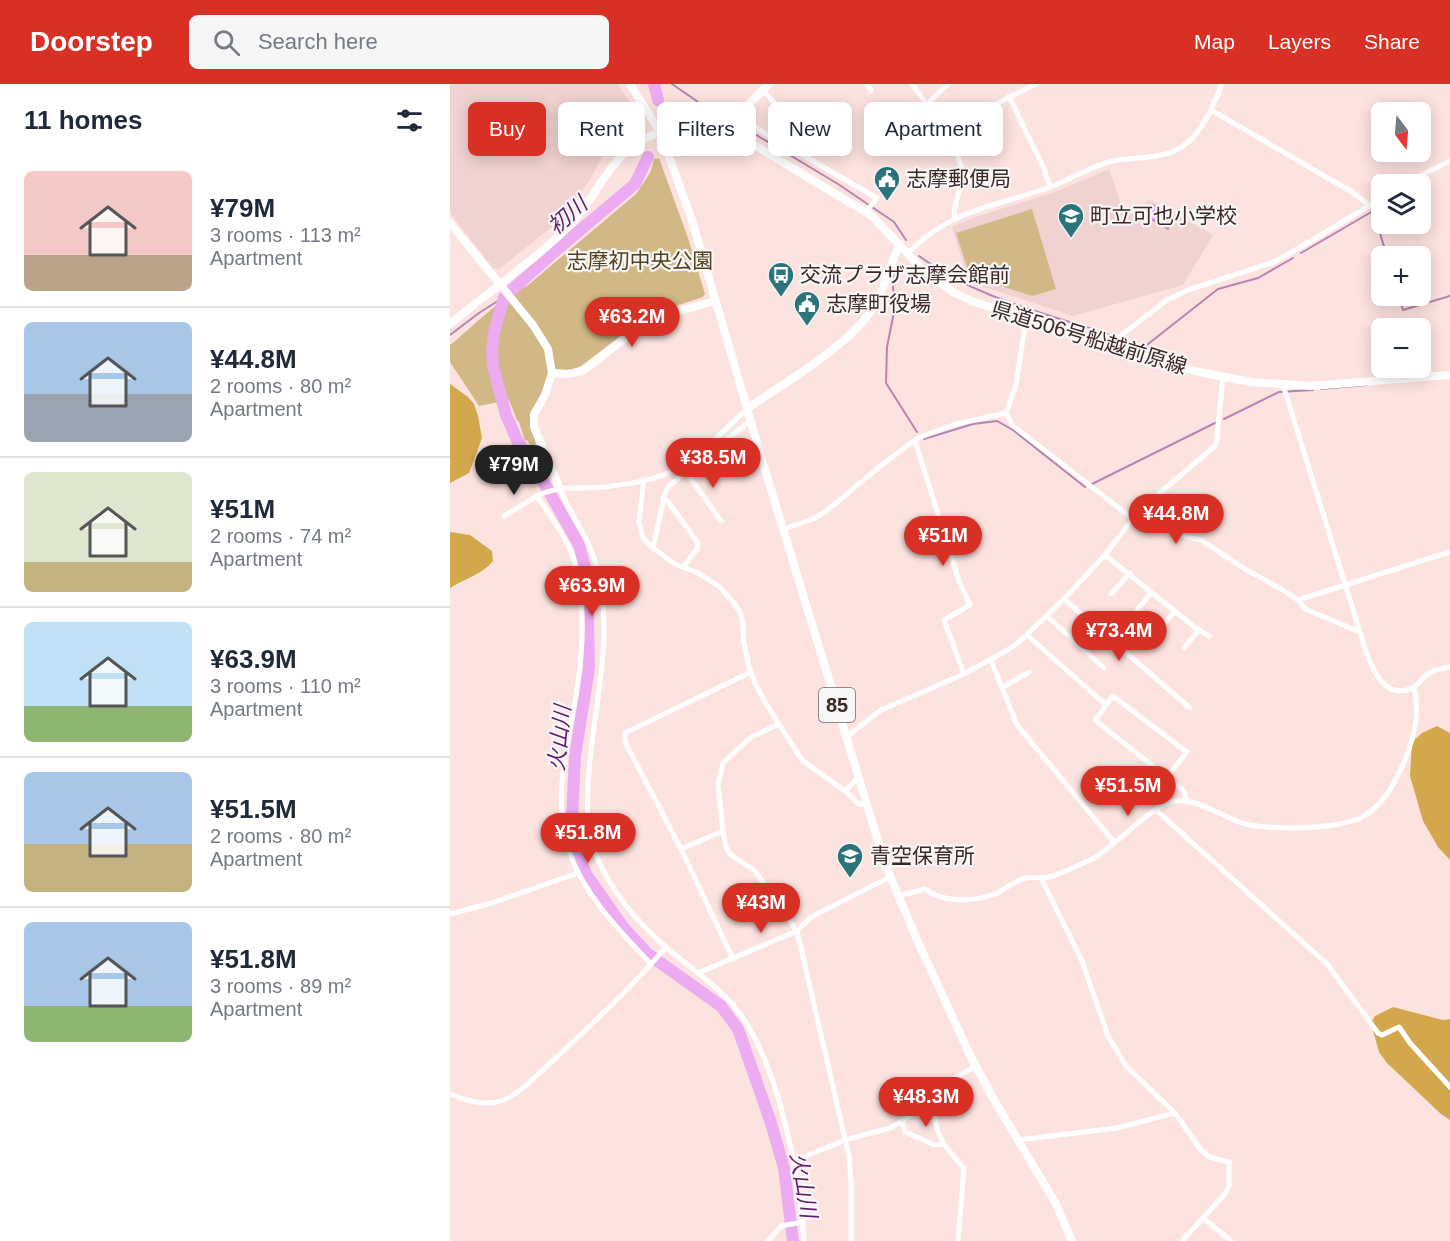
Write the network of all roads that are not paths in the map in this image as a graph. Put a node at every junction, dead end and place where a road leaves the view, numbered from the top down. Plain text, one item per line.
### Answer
1 (630, 84) edge
2 (769, 84) edge
3 (912, 84) edge
4 (948, 84) edge
5 (1036, 84) edge
6 (1222, 84) edge
7 (762, 90) junction
8 (1008, 96) junction
9 (753, 102) edge
10 (774, 102) edge
11 (926, 102) edge
12 (929, 102) edge
13 (997, 102) edge
14 (1211, 110) junction
15 (657, 127) edge
16 (756, 128) edge
17 (657, 133) edge
18 (756, 148) edge
19 (669, 156) edge
20 (956, 156) edge
21 (1450, 160) edge
22 (1423, 174) edge
23 (1050, 187) junction
24 (1369, 205) joint
25 (866, 212) junction
26 (955, 219) junction
27 (450, 223) edge
28 (900, 244) junction
29 (908, 253) junction
30 (499, 284) junction
31 (715, 301) junction
32 (1026, 319) junction
33 (450, 324) edge
34 (1116, 347) junction
35 (552, 373) junction
36 (1450, 375) edge
37 (1223, 377) junction
38 (1283, 385) junction
39 (747, 410) junction
40 (1006, 413) junction
41 (751, 423) junction
42 (915, 441) junction
43 (686, 472) junction
44 (644, 480) junction
45 (558, 489) junction
46 (538, 495) junction
47 (663, 498) junction
48 (504, 516) dead end
49 (1134, 517) junction
50 (721, 521) dead end
51 (784, 529) junction
52 (653, 548) junction
53 (1450, 552) edge
54 (1105, 555) junction
55 (683, 567) junction
56 (1130, 573) junction
57 (1346, 585) junction
58 (1152, 592) junction
59 (1112, 594) dead end
60 (1064, 599) junction
61 (1298, 600) junction
62 (1137, 610) dead end
63 (1175, 611) junction
64 (1047, 616) junction
65 (1160, 629) dead end
66 (1199, 630) junction
67 (1360, 632) junction
68 (1027, 635) junction
69 (1209, 636) dead end
70 (1184, 648) dead end
71 (991, 660) junction
72 (1450, 667) edge
73 (1104, 668) dead end
74 (751, 672) junction
75 (1029, 672) dead end
76 (964, 674) junction
77 (1414, 687) junction
78 (1002, 688) junction
79 (1106, 705) junction
80 (1190, 708) dead end
81 (779, 724) junction
82 (846, 737) junction
83 (859, 777) junction
84 (1167, 777) junction
85 (845, 790) junction
86 (1187, 802) junction
87 (866, 804) junction
88 (1156, 810) junction
89 (723, 831) junction
90 (1114, 842) junction
91 (681, 849) junction
92 (578, 873) junction
93 (890, 877) junction
94 (1041, 878) junction
95 (898, 896) junction
96 (450, 914) edge
97 (798, 931) junction
98 (666, 947) junction
99 (733, 959) junction
100 (652, 964) junction
101 (698, 973) junction
102 (976, 1066) junction
103 (1450, 1087) edge
104 (450, 1094) edge
105 (931, 1103) junction
106 (1175, 1113) junction
107 (902, 1121) junction
108 (845, 1140) junction
109 (1018, 1140) junction
110 (944, 1144) junction
111 (794, 1161) junction
112 (1203, 1218) junction
113 (800, 1222) junction
114 (768, 1241) edge
115 (804, 1241) edge
116 (851, 1241) edge
117 (958, 1241) edge
118 (1072, 1241) edge
119 (1182, 1241) edge
120 (1231, 1241) edge

1 - 15 main road
2 - 7 main road
3 - 11 street
4 - 12 street
5 - 8 street
6 - 14 street
7 - 9 main road
7 - 10 street
8 - 13 street
8 - 23 street
14 - 23 street
14 - 24 street
16 - 25 street
17 - 30 main road
18 - 25 main road, 県道506号船越前原線
19 - 31 main road, 85
20 - 26 street
21 - 22 street
23 - 26 street
24 - 34 street
25 - 28 main road, 県道506号船越前原線
26 - 29 street
27 - 30 main road
28 - 29 main road, 県道506号船越前原線
28 - 39 main road
29 - 32 main road, 県道506号船越前原線
30 - 33 main road
30 - 35 main road
31 - 35 main road
31 - 39 main road, 85
32 - 34 main road, 県道506号船越前原線
32 - 40 street
34 - 37 main road, 県道506号船越前原線
35 - 45 main road
36 - 38 main road, 県道506号船越前原線
37 - 38 main road, 県道506号船越前原線
37 - 49 street
38 - 57 street
39 - 41 main road, 85
39 - 44 street
40 - 42 street
40 - 49 street
41 - 43 street
41 - 51 main road, 85
42 - 51 street
42 - 76 street
43 - 47 street
43 - 50 street
44 - 45 street
44 - 52 street
45 - 46 street
45 - 98 street
46 - 48 street
46 - 92 street
47 - 52 street
47 - 55 street
49 - 54 street
49 - 61 street
51 - 82 main road, 85
52 - 55 street
53 - 57 street
54 - 56 street
54 - 60 street
55 - 74 street
56 - 58 street
56 - 59 street
57 - 61 street
57 - 67 street
58 - 62 street
58 - 63 street
60 - 64 street
60 - 80 street
61 - 67 street
63 - 65 street
63 - 66 street
64 - 68 street
64 - 73 street
66 - 69 street
66 - 70 street
67 - 77 street
68 - 71 street
68 - 79 street
71 - 76 street
71 - 78 street
72 - 77 street
74 - 81 street
74 - 91 street
75 - 78 street
76 - 82 street
77 - 86 street
78 - 90 street
79 - 84 street
79 - 84 street
81 - 85 street
81 - 89 street
82 - 83 main road, 85
83 - 85 street
83 - 87 main road, 85
84 - 86 street
85 - 87 street
86 - 88 street
87 - 93 main road, 85
88 - 90 street
88 - 103 street
89 - 91 street
89 - 97 street
90 - 94 street
91 - 99 street
92 - 96 street
92 - 100 street
93 - 95 main road, 85
93 - 97 street
94 - 95 street
94 - 106 street
95 - 102 main road, 85
97 - 99 street
97 - 108 street
98 - 100 street
98 - 101 street
99 - 101 street
100 - 104 street
101 - 111 street
102 - 105 street
102 - 109 main road, 85
105 - 107 street
105 - 110 street
106 - 109 street
106 - 112 street
107 - 108 street
107 - 110 street
108 - 111 street
108 - 116 street
109 - 118 main road, 85
110 - 117 street
111 - 113 street
112 - 119 street
112 - 120 street
113 - 114 street
113 - 115 street

